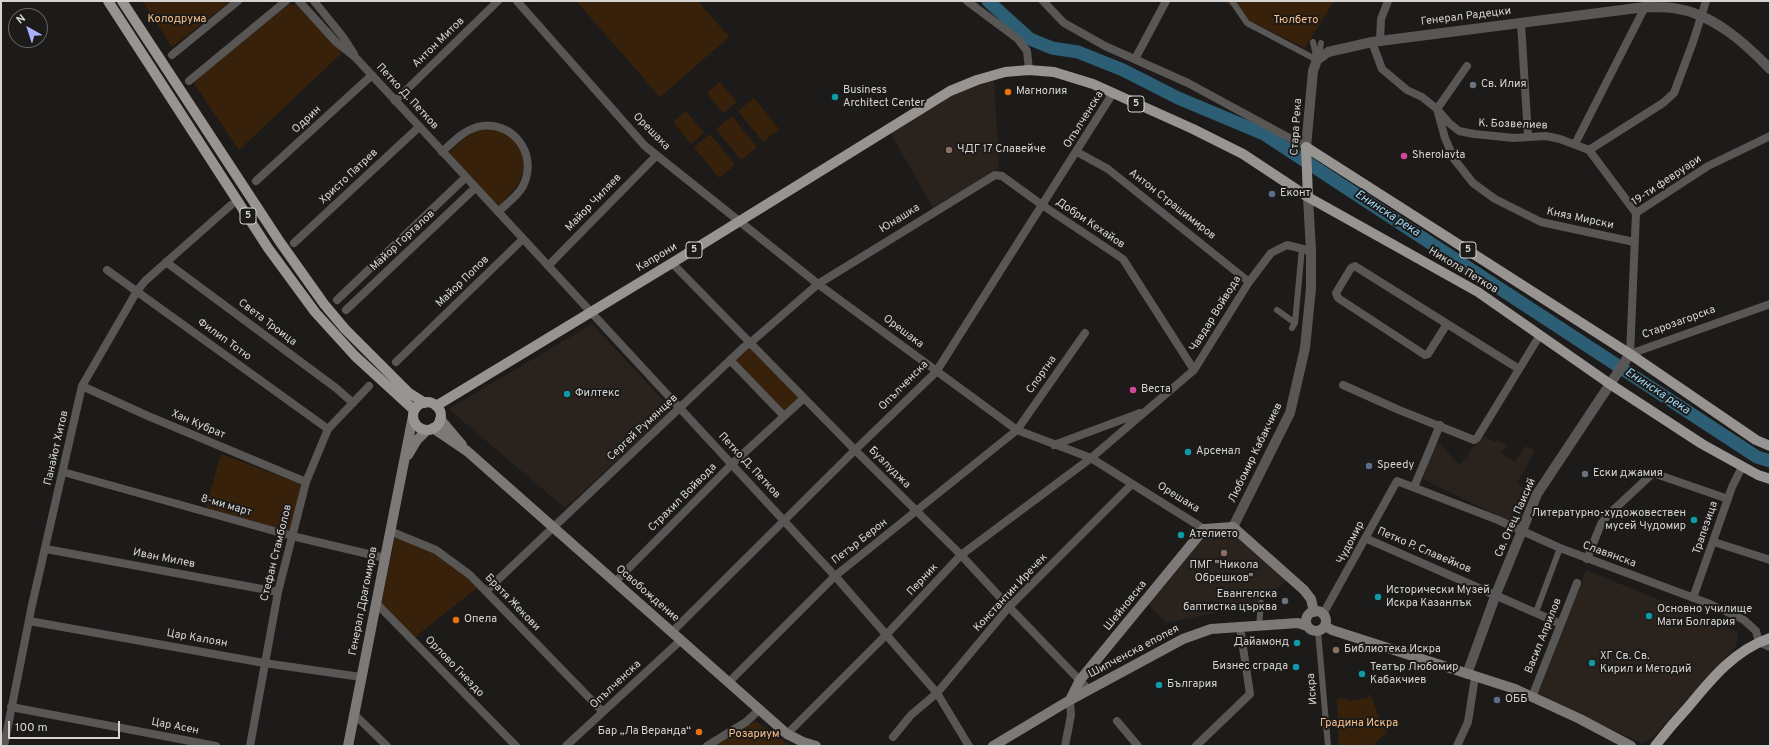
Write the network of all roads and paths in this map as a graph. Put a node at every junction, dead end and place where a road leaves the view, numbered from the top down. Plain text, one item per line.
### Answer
1 (108, 1) edge
2 (122, 1) edge
3 (238, 1) edge
4 (286, 1) edge
5 (299, 1) edge
6 (314, 1) edge
7 (498, 1) edge
8 (517, 1) edge
9 (967, 1) edge
10 (1042, 1) edge
11 (1166, 1) edge
12 (1232, 1) edge
13 (1388, 1) edge
14 (1706, 1) edge
15 (1645, 7) junction
16 (1700, 15) junction
17 (1521, 22) junction
18 (1376, 41) junction
19 (1313, 42) dead end
20 (1321, 43) dead end
21 (172, 55) dead end
22 (356, 58) junction
23 (1135, 59) junction
24 (1318, 60) junction
25 (1467, 66) dead end
26 (1770, 69) edge
27 (1029, 70) junction
28 (372, 75) junction
29 (190, 81) dead end
30 (950, 91) joint
31 (1113, 94) junction
32 (395, 101) junction
33 (1437, 109) junction
34 (419, 126) junction
35 (1528, 136) junction
36 (1770, 136) edge
37 (1575, 144) junction
38 (1589, 150) junction
39 (1306, 151) junction
40 (442, 152) junction
41 (1077, 152) junction
42 (656, 156) junction
43 (995, 175) joint
44 (466, 177) junction
45 (256, 182) dead end
46 (475, 188) junction
47 (1308, 197) junction
48 (230, 205) dead end
49 (1042, 205) junction
50 (498, 212) junction
51 (1636, 213) junction
52 (739, 222) junction
53 (523, 240) junction
54 (1634, 242) junction
55 (294, 243) dead end
56 (1307, 250) junction
57 (166, 262) junction
58 (672, 263) junction
59 (548, 266) junction
60 (107, 270) dead end
61 (1249, 282) junction
62 (818, 284) junction
63 (137, 291) junction
64 (336, 300) dead end
65 (1770, 304) edge
66 (346, 310) dead end
67 (1277, 310) dead end
68 (590, 313) junction
69 (1447, 324) junction
70 (1085, 333) dead end
71 (1540, 335) junction
72 (750, 343) junction
73 (1628, 356) junction
74 (730, 360) junction
75 (396, 362) dead end
76 (1519, 369) junction
77 (1194, 370) junction
78 (936, 372) junction
79 (1612, 381) junction
80 (1343, 385) dead end
81 (82, 386) junction
82 (370, 386) dead end
83 (804, 398) junction
84 (353, 403) junction
85 (425, 403) junction
86 (436, 406) junction
87 (680, 409) junction
88 (1145, 412) junction
89 (414, 413) junction
90 (784, 416) junction
91 (440, 419) junction
92 (1440, 425) junction
93 (328, 428) junction
94 (430, 429) junction
95 (1017, 430) junction
96 (1054, 445) junction
97 (1770, 446) edge
98 (855, 450) junction
99 (467, 451) junction
100 (1091, 458) junction
101 (405, 460) junction
102 (732, 464) junction
103 (1742, 467) junction
104 (63, 472) junction
105 (1770, 479) edge
106 (1397, 481) joint
107 (306, 482) junction
108 (1132, 484) junction
109 (1414, 487) junction
110 (1728, 499) junction
111 (917, 511) junction
112 (784, 520) junction
113 (1233, 526) junction
114 (553, 527) junction
115 (1204, 529) junction
116 (1522, 530) junction
117 (390, 531) junction
118 (292, 536) junction
119 (1365, 538) junction
120 (1714, 542) junction
121 (1560, 548) junction
122 (46, 549) junction
123 (961, 555) junction
124 (385, 558) junction
125 (1587, 559) junction
126 (1770, 560) edge
127 (835, 576) junction
128 (615, 582) junction
129 (1577, 583) dead end
130 (486, 591) junction
131 (278, 592) junction
132 (1496, 594) junction
133 (1693, 598) junction
134 (1261, 603) dead end
135 (377, 604) junction
136 (1009, 607) junction
137 (1536, 612) junction
138 (1319, 613) junction
139 (29, 621) junction
140 (1561, 624) junction
141 (1259, 626) junction
142 (1307, 626) junction
143 (1240, 627) junction
144 (1322, 629) junction
145 (672, 632) junction
146 (887, 634) junction
147 (1770, 639) edge
148 (681, 640) junction
149 (1759, 642) junction
150 (1770, 647) edge
151 (264, 663) junction
152 (1471, 675) junction
153 (361, 677) junction
154 (1080, 680) junction
155 (728, 682) junction
156 (1089, 690) junction
157 (937, 693) junction
158 (1532, 698) junction
159 (1070, 700) junction
160 (11, 707) junction
161 (759, 710) junction
162 (603, 712) junction
163 (354, 714) junction
164 (1117, 721) dead end
165 (787, 734) junction
166 (893, 737) dead end
167 (1008, 737) junction
168 (4, 746) edge
169 (216, 746) edge
170 (250, 746) edge
171 (348, 746) edge
172 (386, 746) edge
173 (516, 746) edge
174 (566, 746) edge
175 (707, 746) edge
176 (816, 746) edge
177 (969, 746) edge
178 (994, 746) edge
179 (1000, 746) edge
180 (1065, 746) edge
181 (1138, 746) edge
182 (1196, 746) edge
183 (1328, 746) edge
184 (1457, 746) edge
185 (1631, 746) edge
186 (1655, 746) edge

1 - 89 main road, 5
2 - 85 main road, 5
3 - 21 street
4 - 29 street
5 - 22 street, Петко Д. Петков
6 - 22 street, Петко Д. Петков
7 - 32 street, Антон Митов
8 - 42 street, Орешака
9 - 27 street
10 - 23 street
11 - 23 street
12 - 24 street
13 - 18 street
14 - 16 street
15 - 16 street, Генерал Радецки
15 - 17 street, Генерал Радецки
15 - 37 street
16 - 26 street, Генерал Радецки
16 - 38 street
17 - 18 street, Генерал Радецки
17 - 35 street
18 - 24 street, Генерал Радецки
18 - 33 street
19 - 24 street
20 - 24 street
22 - 28 street, Петко Д. Петков
23 - 39 street
24 - 39 street, Стара Река
25 - 33 street
27 - 30 main road, Никола Петков / 5
27 - 31 main road, Никола Петков / 5
28 - 32 street, Петко Д. Петков
28 - 45 street, Одрин
30 - 52 main road, Капрони / 5
31 - 41 street, Опълченска
31 - 47 main road, Никола Петков / 5
32 - 34 street, Петко Д. Петков
33 - 35 street, К. Бозвелиев
33 - 54 street, Княз Мирски
34 - 40 street, Петко Д. Петков
34 - 55 street, Христо Патрев
35 - 37 street, К. Бозвелиев
36 - 51 street, 19-ти февруари
37 - 38 street, К. Бозвелиев
38 - 51 street
39 - 47 main road, Стара Река
39 - 73 main road, Никола Петков / 5
40 - 44 street, Петко Д. Петков
40 - 50 street
41 - 49 street, Опълченска
41 - 61 street, Антон Страшимиров
42 - 52 street, Орешака
42 - 59 street, Майор Чиляев
43 - 49 street, Добри Кехайов
43 - 62 street, Юнашка
44 - 46 street, Петко Д. Петков
44 - 64 street, Майор Горталов
46 - 50 street, Петко Д. Петков
46 - 66 street, Майор Горталов
47 - 56 street, Любомир Кабакчиев
47 - 71 main road, Никола Петков / 5
48 - 57 street, Панайот Хитов
49 - 77 street, Добри Кехайов
49 - 78 street, Опълченска
50 - 53 street, Петко Д. Петков
51 - 54 street, 19-ти февруари
52 - 58 main road, Капрони / 5
52 - 62 street, Орешака
53 - 59 street, Петко Д. Петков
53 - 75 street, Майор Попов
54 - 73 street, 19-ти февруари
56 - 61 street, Чавдар Войвода
56 - 67 street
56 - 113 street, Любомир Кабакчиев
57 - 63 street, Панайот Хитов
57 - 84 street, Света Троица
58 - 68 main road, Капрони / 5
58 - 72 street, Бузлуджа
59 - 68 street, Петко Д. Петков
60 - 63 street, Филип Тотю
61 - 77 street, Чавдар Войвода
62 - 72 street, Сергей Румянцев
62 - 78 street, Орешака
63 - 81 street, Панайот Хитов
63 - 93 street, Филип Тотю
65 - 73 street, Старозагорска
68 - 86 main road, Капрони / 5
68 - 87 street, Петко Д. Петков
69 - 69 street
69 - 76 street
70 - 95 street, Спортна
71 - 76 street
71 - 79 main road, Никола Петков / 5
72 - 74 street, Сергей Румянцев
72 - 83 street, Бузлуджа
73 - 79 street
73 - 97 main road, Никола Петков / 5
74 - 87 street, Сергей Румянцев
74 - 90 street
76 - 92 street
77 - 88 street, Чавдар Войвода
78 - 95 street, Орешака
78 - 98 street, Опълченска
79 - 103 main road, Никола Петков / 5
79 - 116 street, Св. Отец Паисий
80 - 92 street
81 - 104 street, Панайот Хитов
81 - 107 street, Хан Кубрат
82 - 84 street, Стефан Стамболов
83 - 90 street, Страхил Войвода
83 - 98 street, Бузлуджа
84 - 93 street, Стефан Стамболов
85 - 86 main road, 5
85 - 89 main road
86 - 91 main road
87 - 102 street, Петко Д. Петков
87 - 114 street, Сергей Румянцев
88 - 96 street, Чавдар Войвода
88 - 100 street, Чавдар Войвода
89 - 94 main road, 5
89 - 101 main road, Генерал Драгомиров
90 - 102 street, Страхил Войвода
91 - 94 main road
91 - 99 main road, Освобождение
92 - 109 street
93 - 107 street, Стефан Стамболов
94 - 99 main road, Освобождение
94 - 101 main road, Генерал Драгомиров
95 - 96 street, Орешака
95 - 111 street, Петър Берон
96 - 100 street, Орешака
98 - 111 street, Бузлуджа
98 - 112 street, Опълченска
99 - 114 main road, Освобождение
100 - 108 street, Орешака
100 - 123 street, Перник
101 - 117 main road, Генерал Драгомиров
102 - 112 street, Петко Д. Петков
102 - 128 street, Страхил Войвода
103 - 105 main road, Никола Петков / 5
103 - 110 street, Трапезица
104 - 118 street, 8-ми март
104 - 122 street, Панайот Хитов
106 - 109 street, Славянска
106 - 119 street, Чудомир
107 - 118 street, Стефан Стамболов
108 - 115 street, Орешака
108 - 136 street, Константин Иречек
109 - 116 street, Славянска
110 - 120 street, Трапезица
110 - 125 street
111 - 123 street, Бузлуджа
111 - 127 street, Петър Берон
112 - 127 street, Петко Д. Петков
112 - 145 street, Опълченска
113 - 115 main road, Орешака
113 - 138 main road
114 - 128 main road, Освобождение
114 - 130 street, Сергей Румянцев
115 - 154 main road, Шейновска
116 - 121 street, Славянска
116 - 132 street, Св. Отец Паисий
117 - 124 main road, Генерал Драгомиров
117 - 130 street, Братя Жекови
118 - 124 street, 8-ми март
118 - 131 street, Стефан Стамболов
119 - 132 street, Петко Р. Славейков
119 - 138 street, Чудомир
120 - 126 street
120 - 133 street, Трапезица
121 - 125 street, Славянска
121 - 137 street
122 - 131 street, Иван Милев
122 - 139 street, Панайот Хитов
123 - 136 street, Бузлуджа
123 - 146 street, Перник
124 - 135 main road, Генерал Драгомиров
125 - 133 street, Славянска
127 - 146 street, Петко Д. Петков
127 - 155 street, Петър Берон
128 - 145 main road, Освобождение
129 - 140 street, Васил Априлов
130 - 162 street, Братя Жекови
131 - 151 street, Стефан Стамболов
132 - 137 street, Петко Р. Славейков
132 - 152 street, Св. Отец Паисий
133 - 149 street, Славянска
134 - 141 street
135 - 153 main road, Генерал Драгомиров
135 - 173 street, Орлово Гнездо
136 - 154 street, Бузлуджа
136 - 157 street, Константин Иречек
137 - 140 street, Петко Р. Славейков
138 - 142 main road
138 - 144 main road
139 - 151 street, Цар Калоян
139 - 160 street, Панайот Хитов
140 - 158 street, Васил Априлов
141 - 142 main road, Шипченска епопея
141 - 143 main road, Шипченска епопея
142 - 144 main road
143 - 156 main road, Шипченска епопея
143 - 182 street
144 - 152 main road
144 - 183 street, Искра
145 - 148 main road, Освобождение
146 - 157 street, Петко Д. Петков
146 - 165 street, Перник
147 - 149 main road
148 - 155 main road, Освобождение
148 - 162 street, Опълченска
149 - 150 street
149 - 186 main road
151 - 153 street, Цар Калоян
151 - 170 street, Стефан Стамболов
152 - 158 main road
152 - 184 street, Св. Отец Паисий
153 - 163 main road, Генерал Драгомиров
154 - 156 street, Бузлуджа
154 - 159 main road, Шейновска
155 - 161 main road, Освобождение
156 - 159 main road, Шипченска епопея
157 - 166 street, Константин Иречек
157 - 177 street, Петко Д. Петков
158 - 185 main road
159 - 167 main road, Шипченска епопея
159 - 180 street
160 - 168 street, Панайот Хитов
160 - 169 street, Цар Асен
161 - 165 main road, Освобождение
161 - 175 street
162 - 174 street, Опълченска
163 - 171 main road, Генерал Драгомиров
163 - 172 street
164 - 181 street
165 - 176 main road, Освобождение
167 - 178 main road, Шипченска епопея
167 - 179 main road, Шипченска епопея

